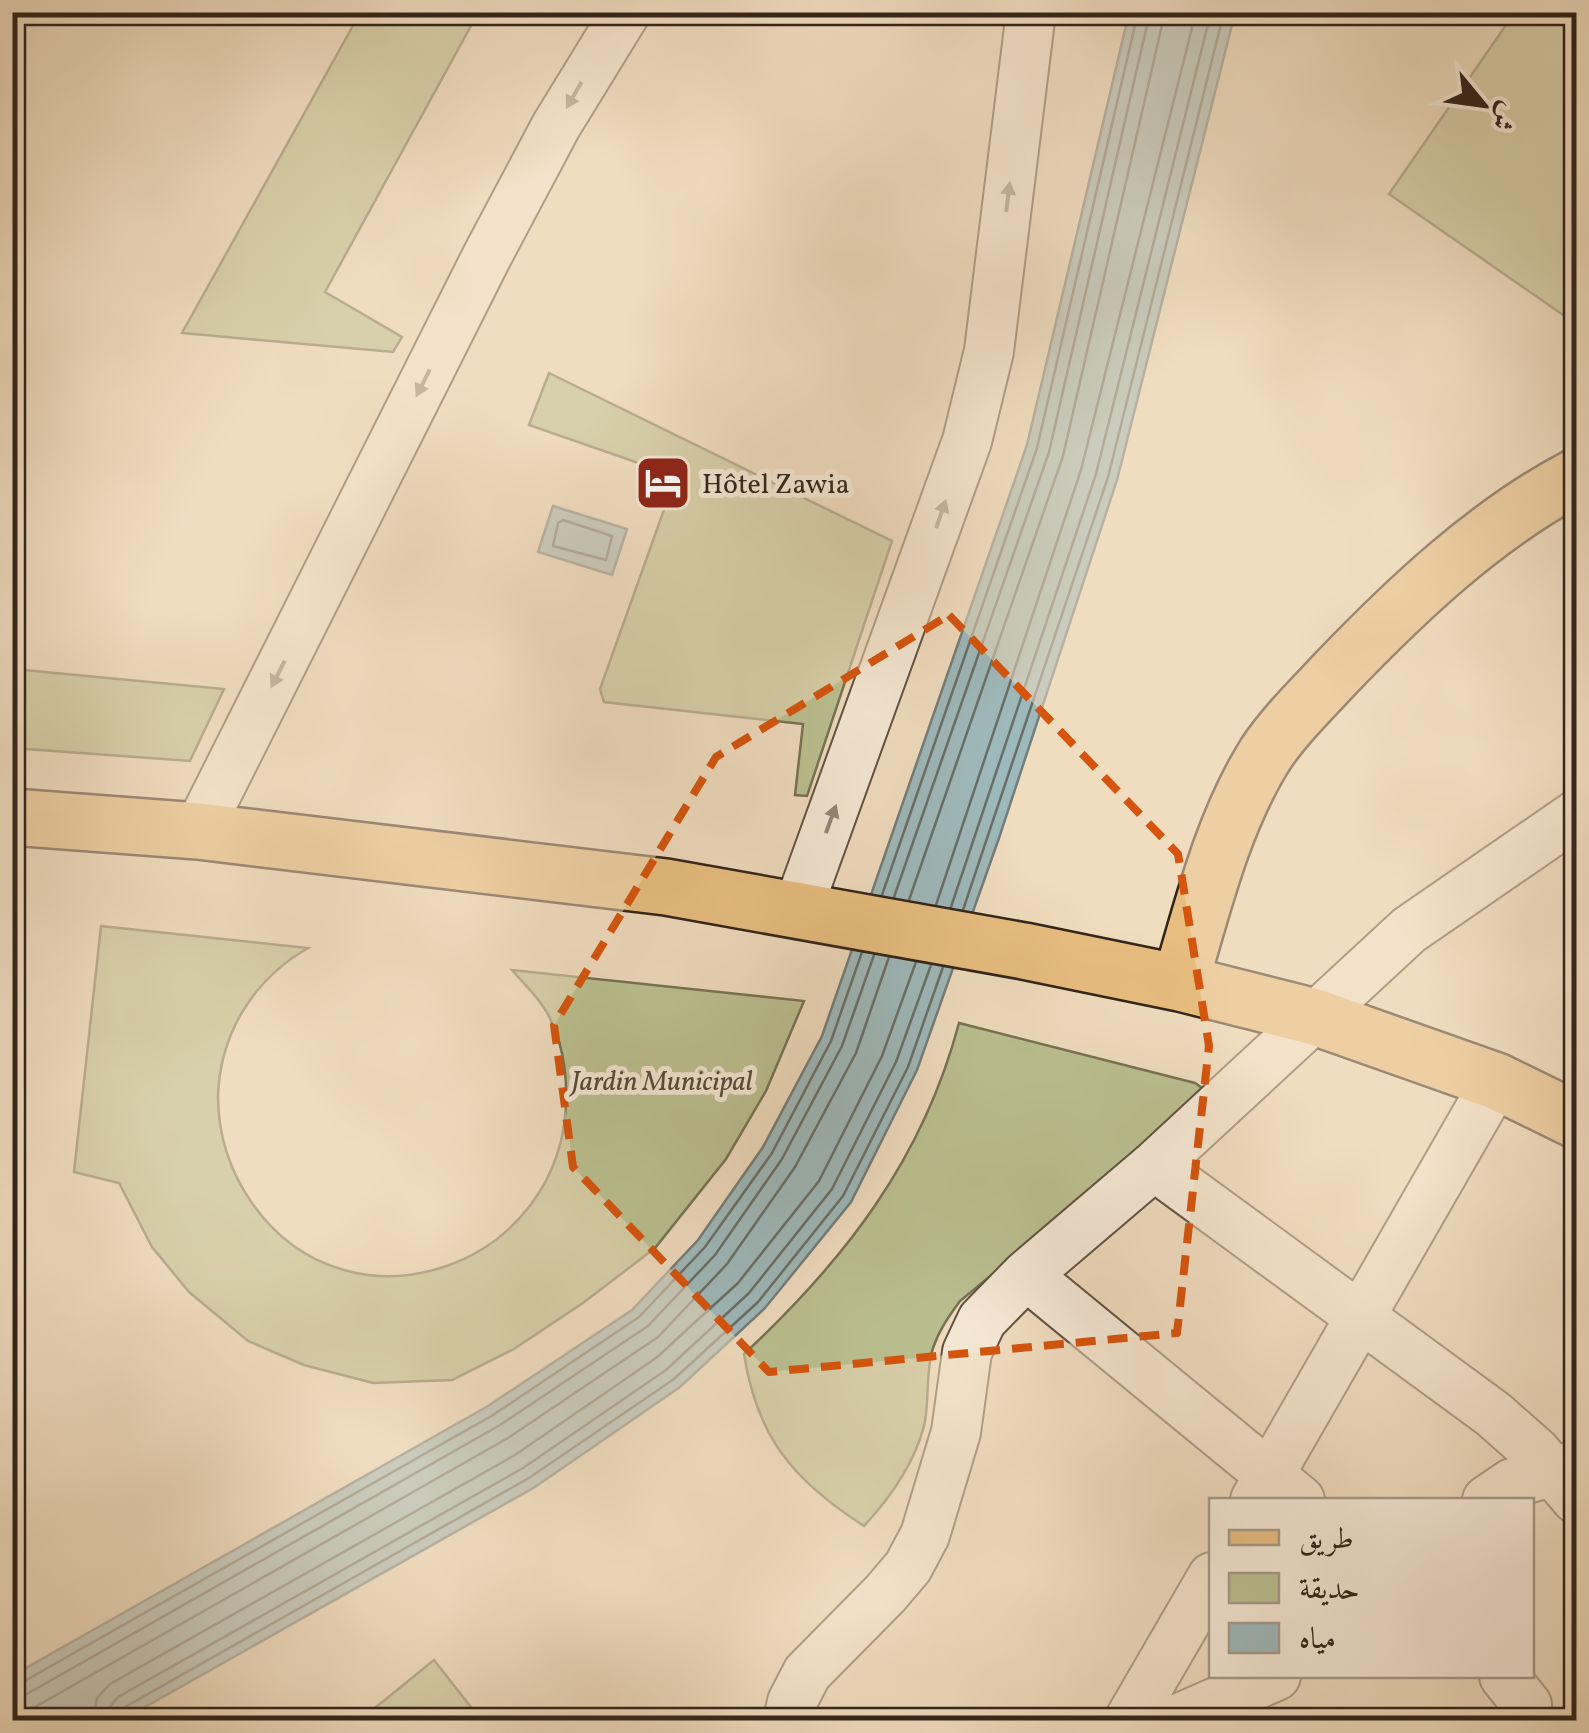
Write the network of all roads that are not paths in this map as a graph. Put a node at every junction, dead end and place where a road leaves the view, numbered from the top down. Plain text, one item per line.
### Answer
1 (626, 12) edge
2 (1030, 12) edge
3 (1576, 477) edge
4 (1576, 815) edge
5 (12, 817) edge
6 (198, 831) junction
7 (810, 913) junction
8 (1180, 983) junction
9 (1315, 1018) junction
10 (1496, 1080) junction
11 (1576, 1120) edge
12 (1154, 1166) junction
13 (1026, 1275) junction
14 (1362, 1315) junction
15 (1569, 1479) edge
16 (1275, 1493) edge
17 (1490, 1498) edge
18 (1209, 1582) edge
19 (1271, 1678) edge
20 (1506, 1678) edge
21 (788, 1720) edge
22 (1129, 1720) edge
23 (1175, 1720) edge
24 (1528, 1720) edge

1 -> 6 street
7 -> 2 street
3 - 8 main road
4 - 9 street
5 - 6 main road
6 - 7 main road
7 - 8 main road
8 - 9 main road
9 - 10 main road
9 - 12 street
10 - 11 main road
10 - 14 street
12 - 13 street
12 - 14 street
13 - 16 street
13 - 21 street
14 - 15 street
14 - 16 street
15 - 17 street
18 - 22 street
19 - 23 street
20 - 24 street

